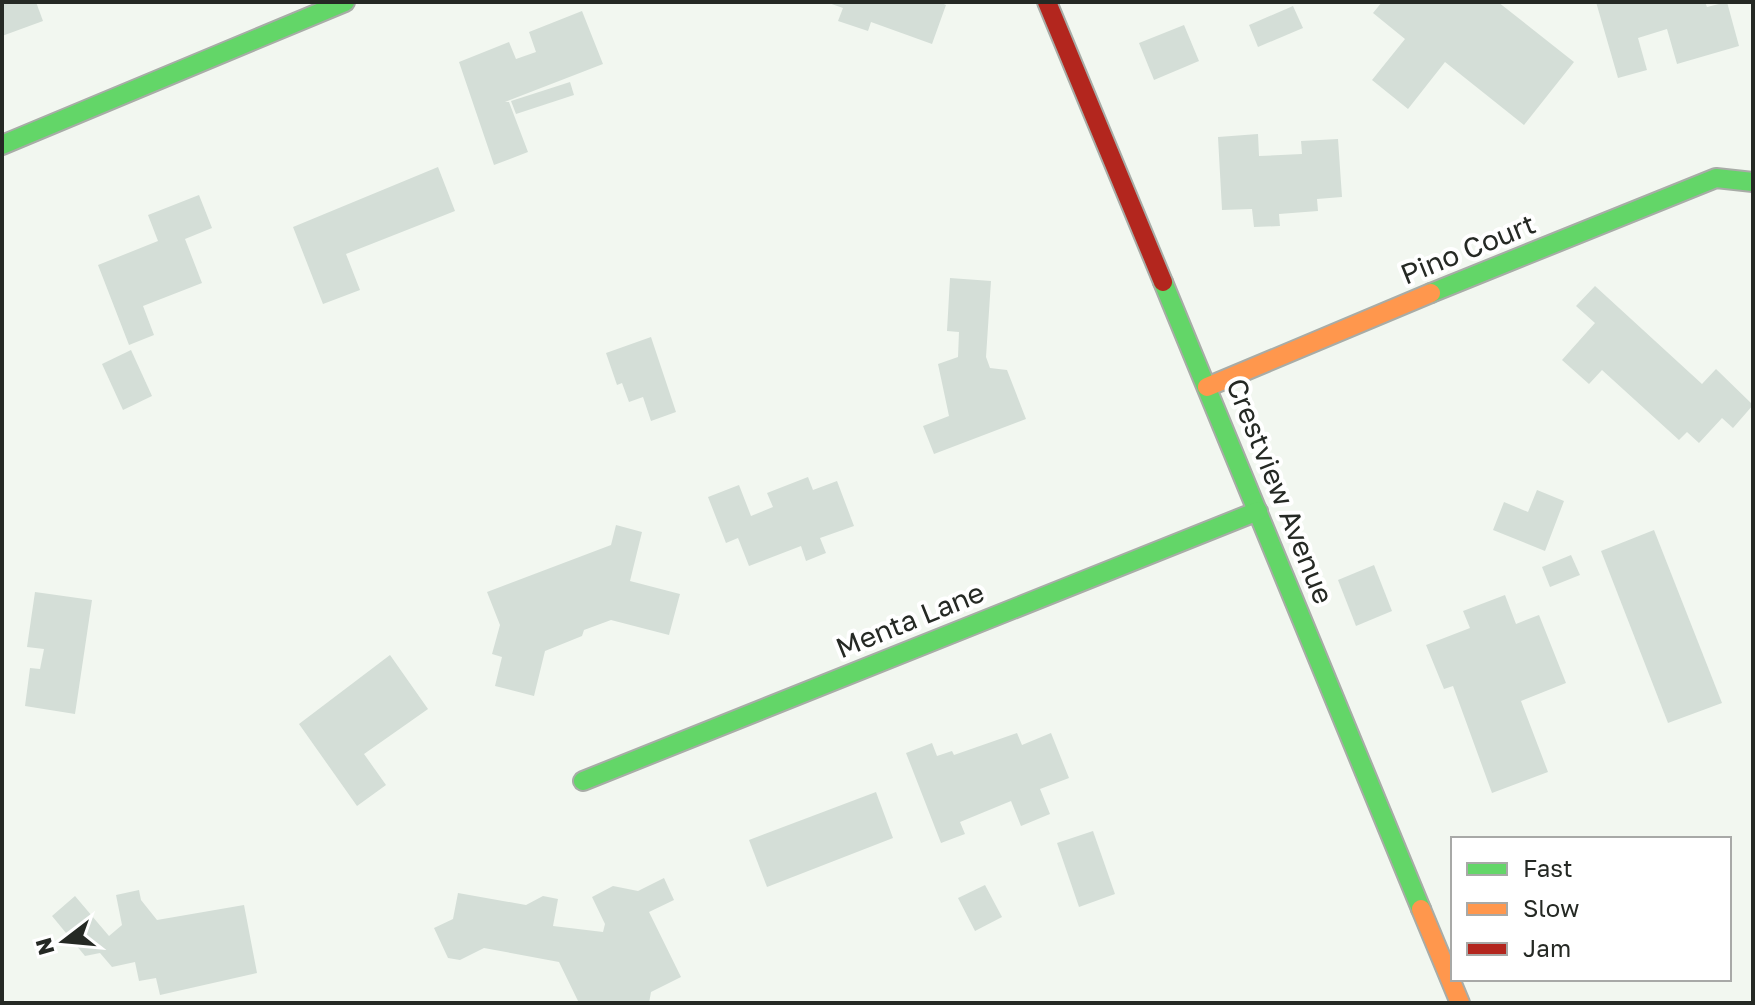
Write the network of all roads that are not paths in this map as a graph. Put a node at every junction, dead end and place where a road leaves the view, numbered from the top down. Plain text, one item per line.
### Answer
1 (345, 2) edge
2 (1047, 2) edge
3 (2, 145) edge
4 (1753, 182) edge
5 (1207, 387) junction
6 (1258, 511) junction
7 (583, 781) dead end
8 (1460, 1003) edge

1 - 3 street
2 - 5 street, Crestview Avenue
4 - 5 street, Pino Court
5 - 6 street, Crestview Avenue
6 - 7 street, Menta Lane
6 - 8 street, Crestview Avenue

